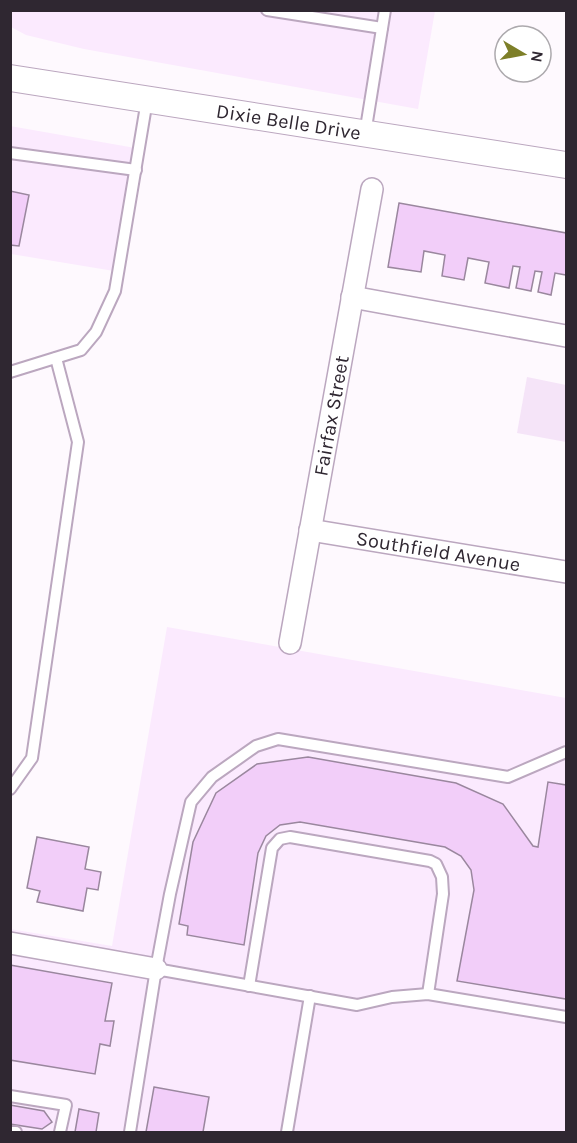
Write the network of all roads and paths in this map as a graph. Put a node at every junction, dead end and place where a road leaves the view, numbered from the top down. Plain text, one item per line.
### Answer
1 (267, 10) edge
2 (385, 10) edge
3 (382, 28) junction
4 (10, 78) edge
5 (147, 100) junction
6 (365, 134) junction
7 (10, 153) edge
8 (567, 165) edge
9 (136, 170) junction
10 (372, 189) dead end
11 (352, 297) junction
12 (567, 336) edge
13 (56, 358) junction
14 (10, 372) edge
15 (310, 530) junction
16 (567, 572) edge
17 (290, 643) dead end
18 (567, 752) edge
19 (10, 789) edge
20 (10, 943) edge
21 (156, 969) junction
22 (249, 986) junction
23 (428, 994) junction
24 (310, 996) junction
25 (567, 1017) edge
26 (10, 1096) edge
27 (10, 1132) edge
28 (16, 1132) edge
29 (60, 1132) edge
30 (130, 1132) edge
31 (287, 1132) edge

1 - 3 lane
2 - 3 lane
3 - 6 lane
4 - 5 street, Dixie Belle Drive
5 - 6 street, Dixie Belle Drive
5 - 9 lane
6 - 8 street, Dixie Belle Drive
7 - 9 lane
9 - 13 lane
10 - 11 street, Fairfax Street
11 - 12 street
11 - 15 street, Fairfax Street
13 - 14 lane
13 - 19 lane
15 - 16 street, Southfield Avenue
15 - 17 street, Fairfax Street
18 - 21 lane
20 - 21 street
21 - 22 lane
21 - 30 lane
22 - 23 lane
22 - 24 lane
23 - 24 lane
23 - 25 lane
24 - 31 lane
26 - 29 lane
27 - 28 lane

